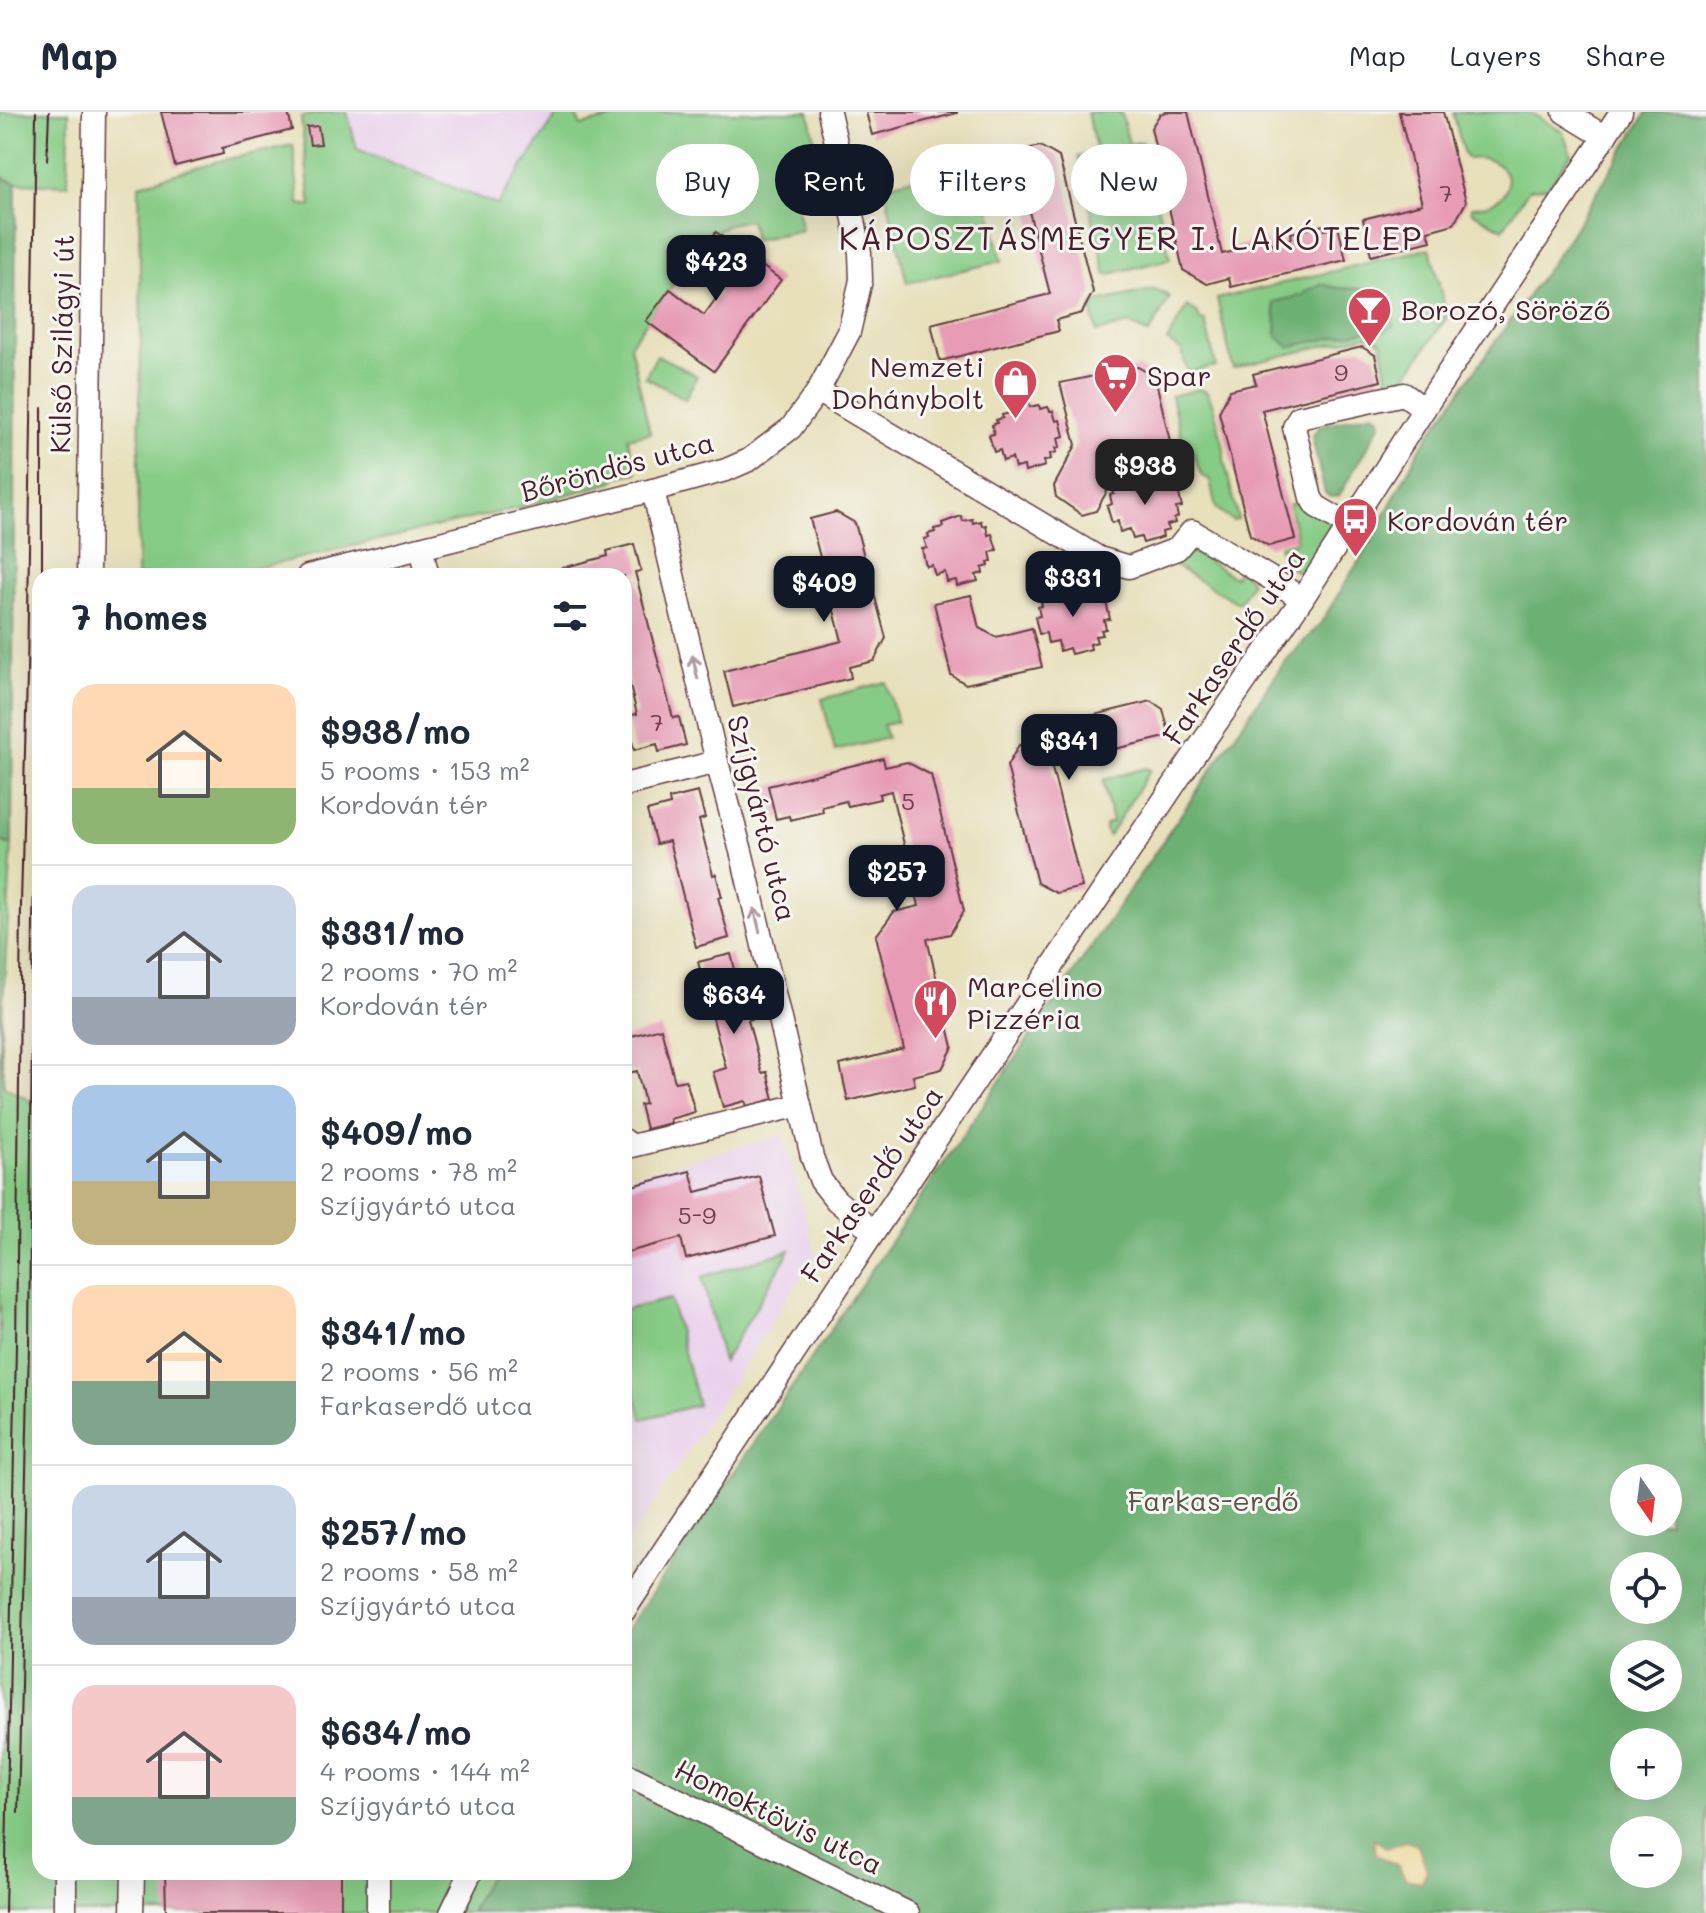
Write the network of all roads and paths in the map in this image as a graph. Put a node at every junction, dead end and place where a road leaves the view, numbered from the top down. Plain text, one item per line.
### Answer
1 (94, 112) edge
2 (829, 112) edge
3 (1564, 112) edge
4 (1621, 112) edge
5 (1605, 137) junction
6 (818, 391) junction
7 (1424, 409) junction
8 (653, 490) junction
9 (1350, 526) junction
10 (421, 548) junction
11 (88, 568) edge
12 (340, 568) edge
13 (426, 568) edge
14 (1302, 599) junction
15 (717, 762) junction
16 (632, 783) edge
17 (800, 1105) junction
18 (632, 1146) edge
19 (874, 1232) junction
20 (632, 1599) edge
21 (632, 1777) edge
22 (65, 1880) edge
23 (133, 1880) edge
24 (378, 1880) edge
25 (467, 1880) edge
26 (65, 1913) edge
27 (132, 1913) edge
28 (378, 1913) edge
29 (451, 1913) edge
30 (908, 1913) edge

1 - 11 street, Külső Szilágyi út
2 - 6 street, Bőröndös utca
3 - 5 street
4 - 5 street, Farkaserdő utca
5 - 7 street, Farkaserdő utca
6 - 8 street, Bőröndös utca
6 - 14 street
7 - 9 street, Farkaserdő utca
7 - 9 street
8 - 10 street, Bőröndös utca
15 -> 8 street, Szíjgyártó utca
9 - 14 street, Farkaserdő utca
10 - 12 street, Bőröndös utca
10 - 13 street
14 - 19 street, Farkaserdő utca
15 - 16 street
17 -> 15 street, Szíjgyártó utca
17 - 18 street
17 - 19 street, Szíjgyártó utca
19 - 20 street, Farkaserdő utca
21 - 30 street, Homoktövis utca
22 - 26 street
23 - 27 street
24 - 28 street
25 - 29 street

